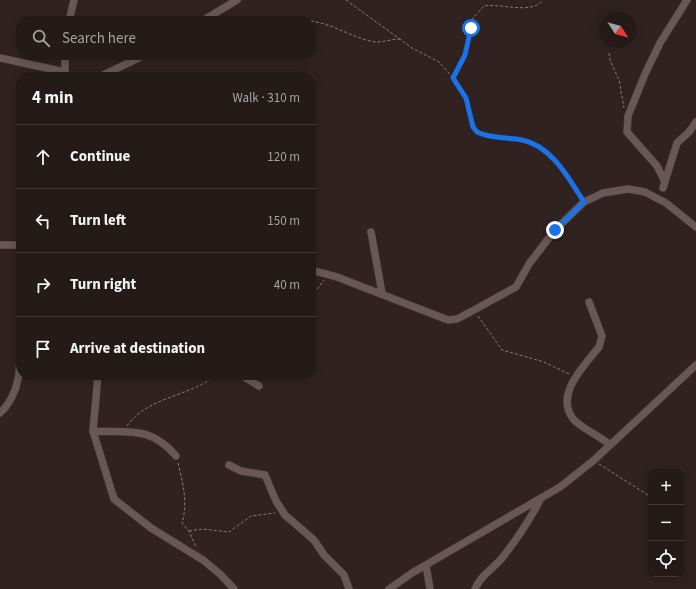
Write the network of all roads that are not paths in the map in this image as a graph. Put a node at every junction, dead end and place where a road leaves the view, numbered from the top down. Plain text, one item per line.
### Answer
1 (74, 0) edge
2 (237, 0) edge
3 (687, 0) edge
4 (70, 16) edge
5 (210, 16) edge
6 (0, 58) edge
7 (65, 60) edge
8 (135, 60) edge
9 (54, 72) edge
10 (66, 72) edge
11 (109, 72) edge
12 (696, 122) edge
13 (696, 227) edge
14 (371, 232) dead end
15 (0, 245) edge
16 (16, 245) edge
17 (316, 271) edge
18 (382, 294) junction
19 (589, 302) dead end
20 (696, 365) edge
21 (17, 380) edge
22 (98, 380) edge
23 (249, 380) edge
24 (259, 386) dead end
25 (0, 413) edge
26 (93, 431) junction
27 (610, 445) junction
28 (176, 456) road end
29 (229, 465) dead end
30 (541, 498) junction
31 (426, 565) junction
32 (234, 589) edge
33 (349, 589) edge
34 (389, 589) edge
35 (430, 589) edge
36 (476, 589) edge

1 - 4 street
2 - 5 street
3 - 12 street
6 - 9 street
7 - 10 street
8 - 11 street
13 - 18 street
14 - 18 street
15 - 16 street
17 - 18 street
19 - 27 street
20 - 27 street
21 - 25 street
22 - 26 street
23 - 24 street
26 - 28 street
26 - 32 street
27 - 30 street
29 - 33 street
30 - 31 street
30 - 36 street
31 - 34 street
31 - 35 street

